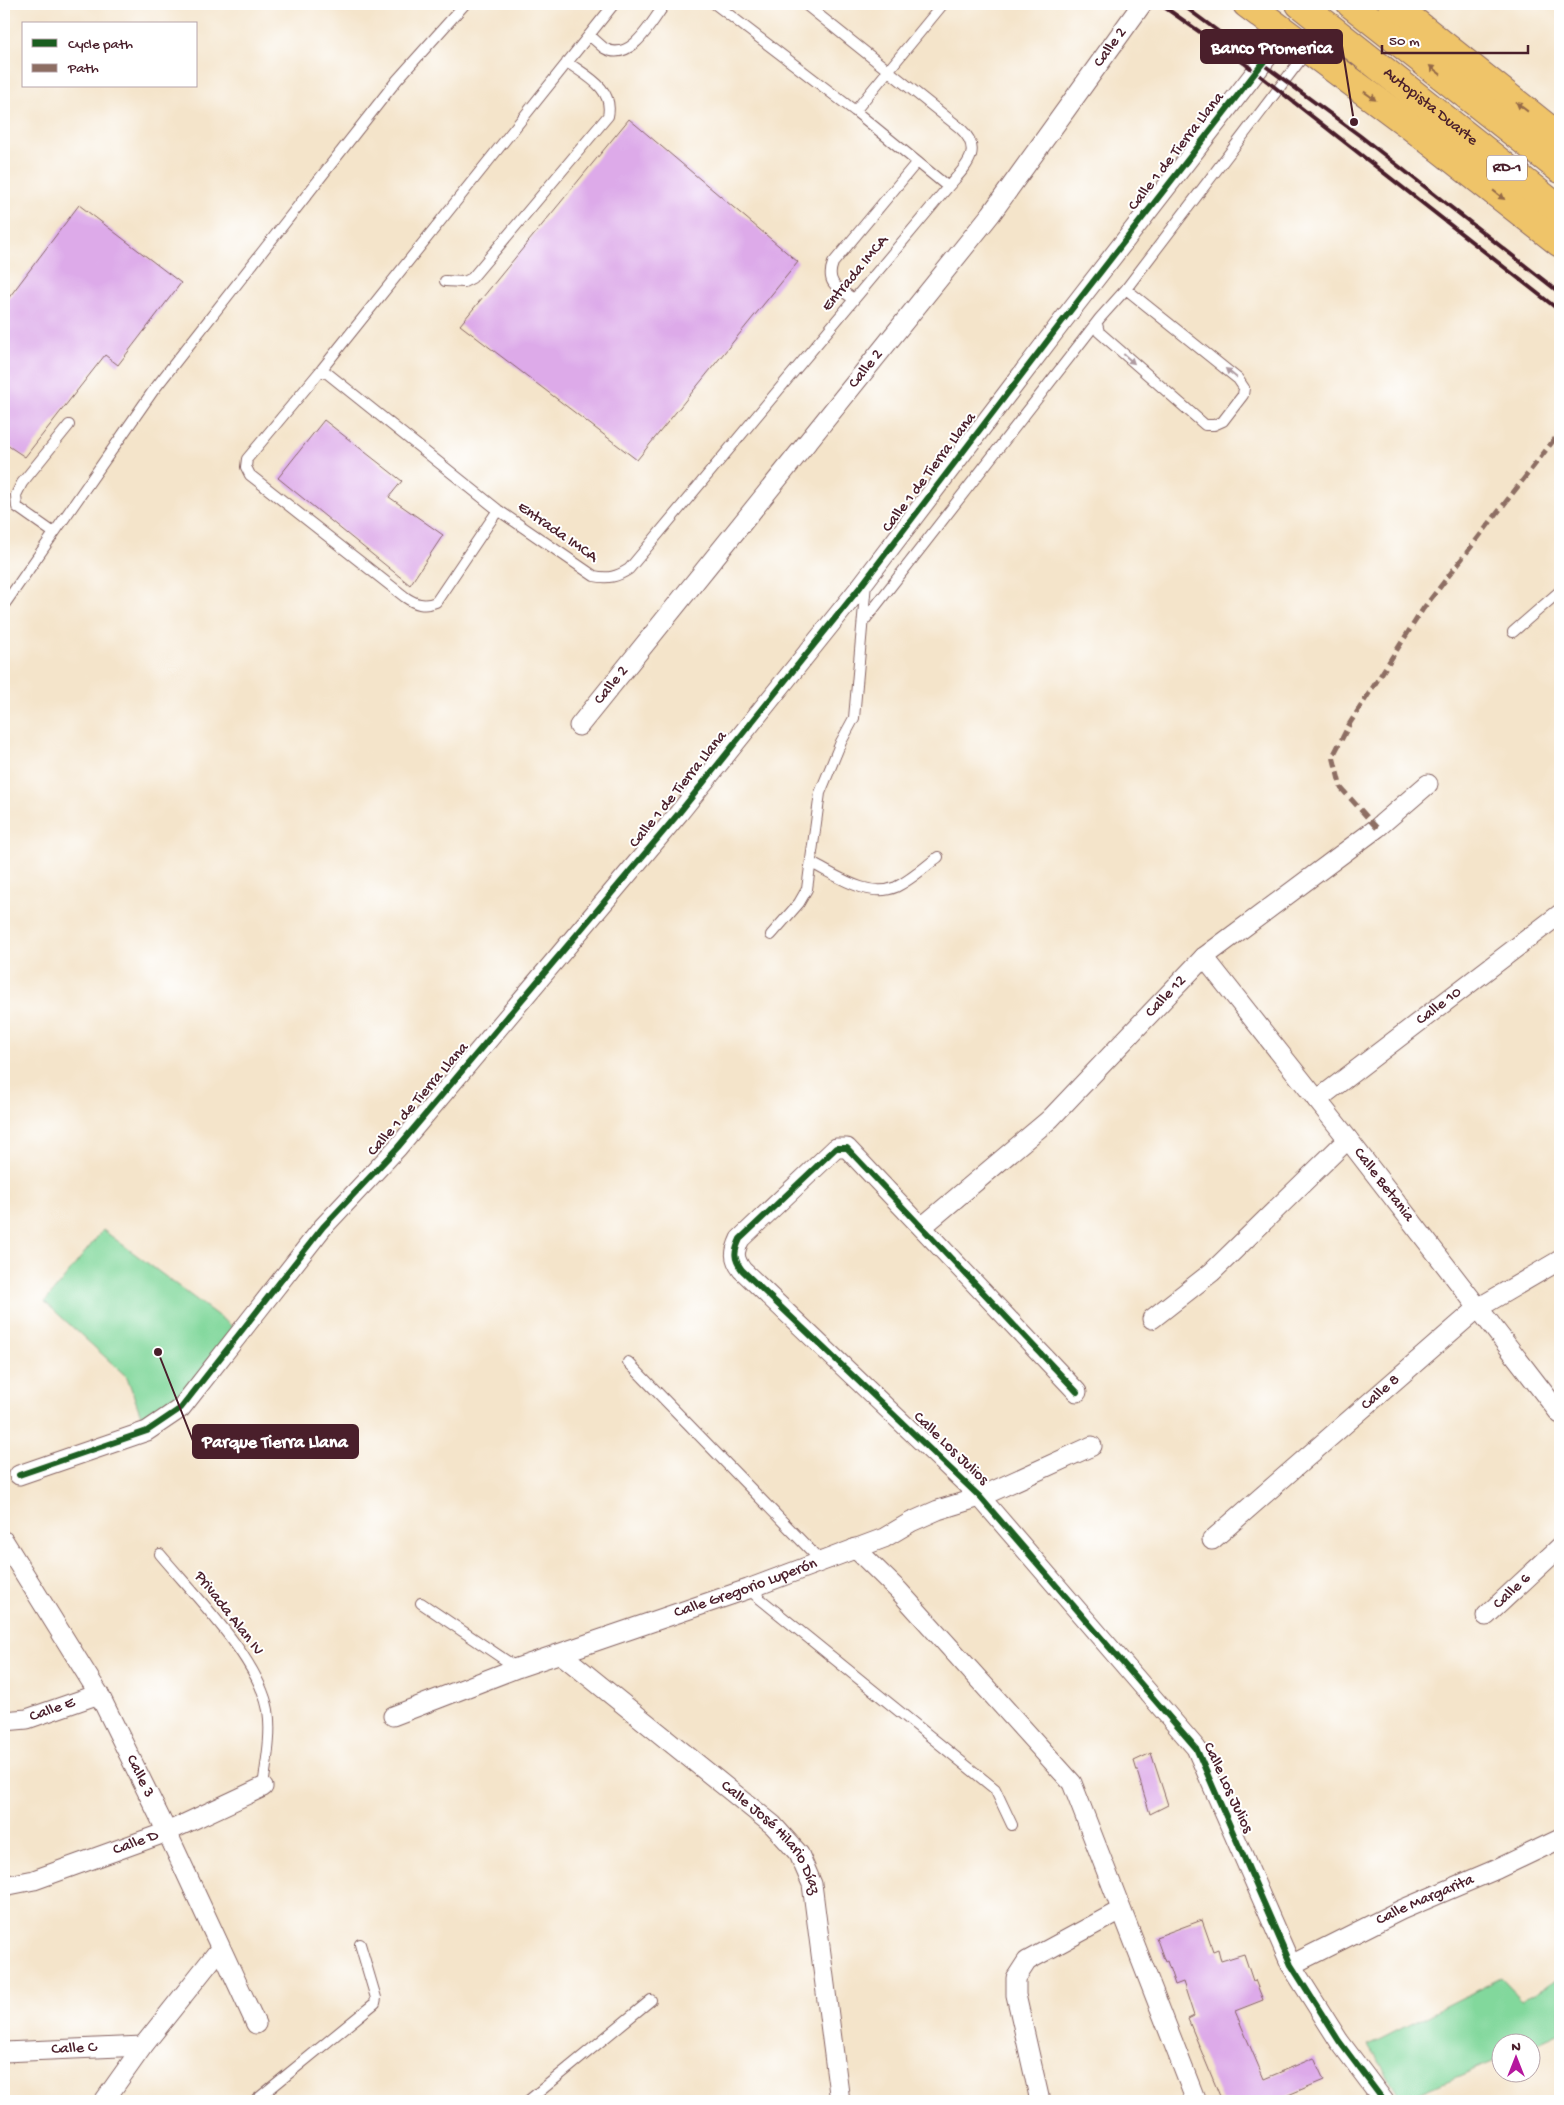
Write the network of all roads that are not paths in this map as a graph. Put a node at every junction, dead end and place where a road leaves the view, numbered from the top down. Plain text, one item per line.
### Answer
1 (466, 4) edge
2 (614, 4) edge
3 (666, 4) edge
4 (715, 4) edge
5 (805, 4) edge
6 (1142, 4) edge
7 (1247, 4) edge
8 (1300, 4) edge
9 (1351, 4) edge
10 (1392, 4) edge
11 (938, 6) edge
12 (1286, 33) junction
13 (589, 35) junction
14 (1308, 50) junction
15 (567, 62) junction
16 (889, 70) junction
17 (855, 111) junction
18 (1560, 138) edge
19 (917, 162) junction
20 (1560, 169) edge
21 (948, 187) junction
22 (1560, 210) edge
23 (1560, 243) edge
24 (445, 281) dead end
25 (1126, 289) junction
26 (854, 299) junction
27 (1097, 324) junction
28 (322, 369) junction
29 (69, 425) dead end
30 (498, 510) junction
31 (54, 533) junction
32 (866, 579) junction
33 (1560, 591) edge
34 (4, 605) edge
35 (864, 621) junction
36 (1513, 632) dead end
37 (579, 726) dead end
38 (1428, 784) dead end
39 (938, 857) dead end
40 (812, 863) junction
41 (1560, 914) edge
42 (771, 934) dead end
43 (1204, 957) junction
44 (1317, 1100) junction
45 (1348, 1139) junction
46 (922, 1227) junction
47 (1560, 1260) edge
48 (1478, 1308) junction
49 (1152, 1319) dead end
50 (628, 1362) dead end
51 (1077, 1392) dead end
52 (1560, 1414) edge
53 (1092, 1446) dead end
54 (19, 1475) dead end
55 (980, 1497) junction
56 (1212, 1540) dead end
57 (4, 1541) edge
58 (1560, 1547) edge
59 (855, 1548) junction
60 (160, 1554) dead end
61 (821, 1561) junction
62 (748, 1589) junction
63 (421, 1603) dead end
64 (1486, 1616) dead end
65 (561, 1654) junction
66 (517, 1668) junction
67 (99, 1694) junction
68 (392, 1716) dead end
69 (4, 1721) edge
70 (263, 1787) joint
71 (1012, 1825) dead end
72 (168, 1832) junction
73 (1560, 1839) edge
74 (4, 1886) edge
75 (1121, 1910) junction
76 (360, 1944) dead end
77 (220, 1949) junction
78 (1291, 1964) junction
79 (651, 2000) dead end
80 (256, 2024) dead end
81 (143, 2046) junction
82 (4, 2052) edge
83 (104, 2101) edge
84 (255, 2101) edge
85 (528, 2101) edge
86 (840, 2101) edge
87 (1040, 2101) edge
88 (1196, 2101) edge
89 (1384, 2101) edge

1 - 31 lane
2 - 13 lane
3 - 13 lane
4 - 17 lane
5 - 16 lane, Entrada IMCA
6 - 37 street, Calle 2
7 - 12 main road
8 - 22 main road, Autopista Duarte / RD-1
20 -> 9 main road, Autopista Duarte / RD-1
18 -> 10 main road
11 - 16 lane
12 - 14 main road
12 - 32 street, Calle 1 de Tierra Llana
13 - 15 lane
14 -> 23 main road
14 - 25 lane
15 - 24 lane
15 - 28 lane
16 - 17 lane
16 - 21 lane, Entrada IMCA
17 - 19 lane
19 - 21 lane
19 - 26 lane
21 - 26 lane, Entrada IMCA
25 - 27 lane
27 -> 25 lane
26 - 30 lane, Entrada IMCA
27 - 35 lane
28 - 30 lane, Entrada IMCA
28 - 30 lane
29 - 31 lane
31 - 34 lane
32 - 35 lane
32 - 54 street, Calle 1 de Tierra Llana
33 - 36 lane
35 - 40 lane
38 - 43 street, Calle 12
39 - 40 lane
40 - 42 lane
41 - 44 street, Calle 10
43 - 44 street, Calle Betania
43 - 46 street, Calle 12
44 - 45 street, Calle Betania
45 - 48 street, Calle Betania
45 - 49 street
46 - 51 street, Calle Los Julios
46 - 55 street, Calle Los Julios
47 - 48 street, Calle 8
48 - 52 street, Calle Betania
48 - 56 street, Calle 8
50 - 61 lane
53 - 55 street, Calle Gregorio Luperón
55 - 59 street, Calle Gregorio Luperón
55 - 78 street, Calle Los Julios
57 - 67 street, Calle 3
58 - 64 street, Calle 6
59 - 61 street, Calle Gregorio Luperón
59 - 75 street
60 - 70 lane, Privada Alan IV
61 - 62 street, Calle Gregorio Luperón
62 - 65 street, Calle Gregorio Luperón
62 - 71 lane
63 - 66 lane
65 - 66 street, Calle Gregorio Luperón
65 - 86 street, Calle José Hilario Díaz
66 - 68 street, Calle Gregorio Luperón
67 - 69 street, Calle E
67 - 72 street, Calle 3
70 - 72 street, Calle D
72 - 74 street, Calle D
72 - 77 street, Calle 3
73 - 78 street, Calle Margarita
75 - 87 street
75 - 88 street
76 - 84 lane
77 - 80 street, Calle 3
77 - 81 street
78 - 89 street, Calle Los Julios
79 - 85 lane
81 - 82 street, Calle C
81 - 83 street

